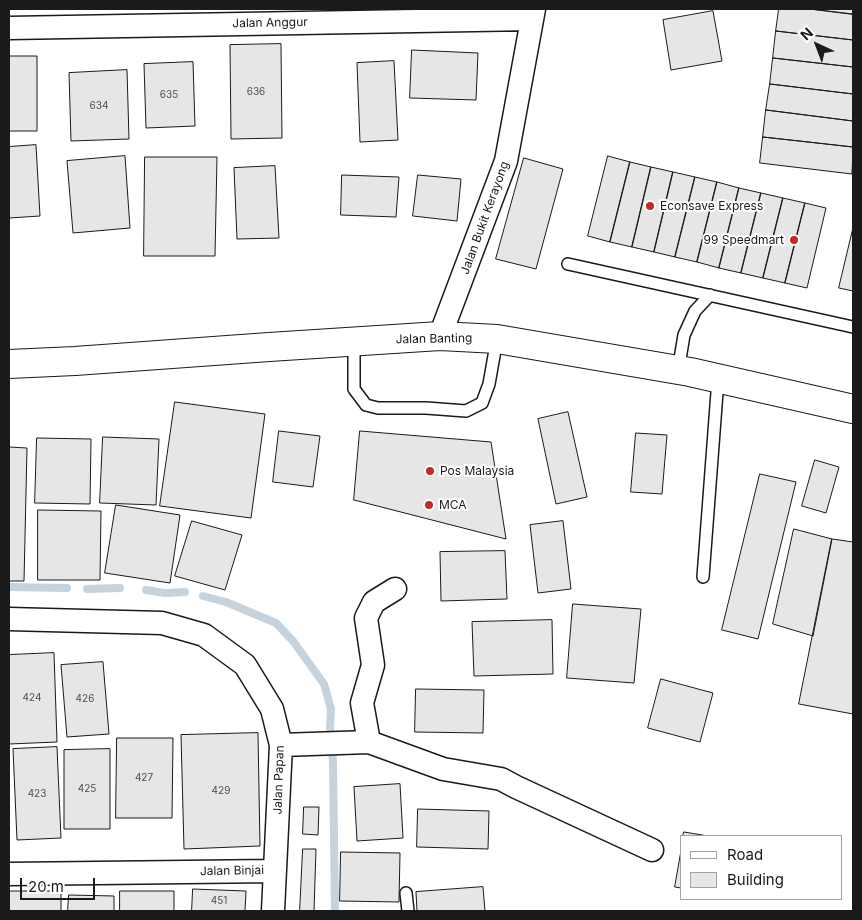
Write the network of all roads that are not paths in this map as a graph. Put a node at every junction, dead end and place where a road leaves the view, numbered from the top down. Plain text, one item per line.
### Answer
1 (533, 14) edge
2 (9, 28) edge
3 (568, 264) dead end
4 (710, 295) junction
5 (853, 327) edge
6 (440, 336) junction
7 (497, 340) junction
8 (354, 342) junction
9 (9, 364) edge
10 (678, 371) junction
11 (718, 378) junction
12 (853, 409) edge
13 (703, 576) dead end
14 (395, 590) dead end
15 (9, 619) edge
16 (359, 742) junction
17 (282, 745) junction
18 (652, 850) dead end
19 (274, 871) junction
20 (9, 874) edge
21 (406, 893) dead end
22 (273, 911) edge
23 (408, 911) edge

1 - 2 street, Jalan Anggur
1 - 6 street, Jalan Bukit Kerayong
3 - 4 lane
4 - 5 lane
4 - 10 lane
6 - 7 main road, Jalan Banting
6 - 8 main road, Jalan Banting
7 - 8 lane
7 - 10 main road, Jalan Banting
8 - 9 main road, Jalan Banting
10 - 11 main road, Jalan Banting
11 - 12 main road, Jalan Banting
11 - 13 lane
14 - 16 street
15 - 17 street, Jalan Papan
16 - 17 street
16 - 18 street
17 - 19 street, Jalan Papan
19 - 20 street, Jalan Binjai
19 - 22 street, Jalan Papan
21 - 23 lane

